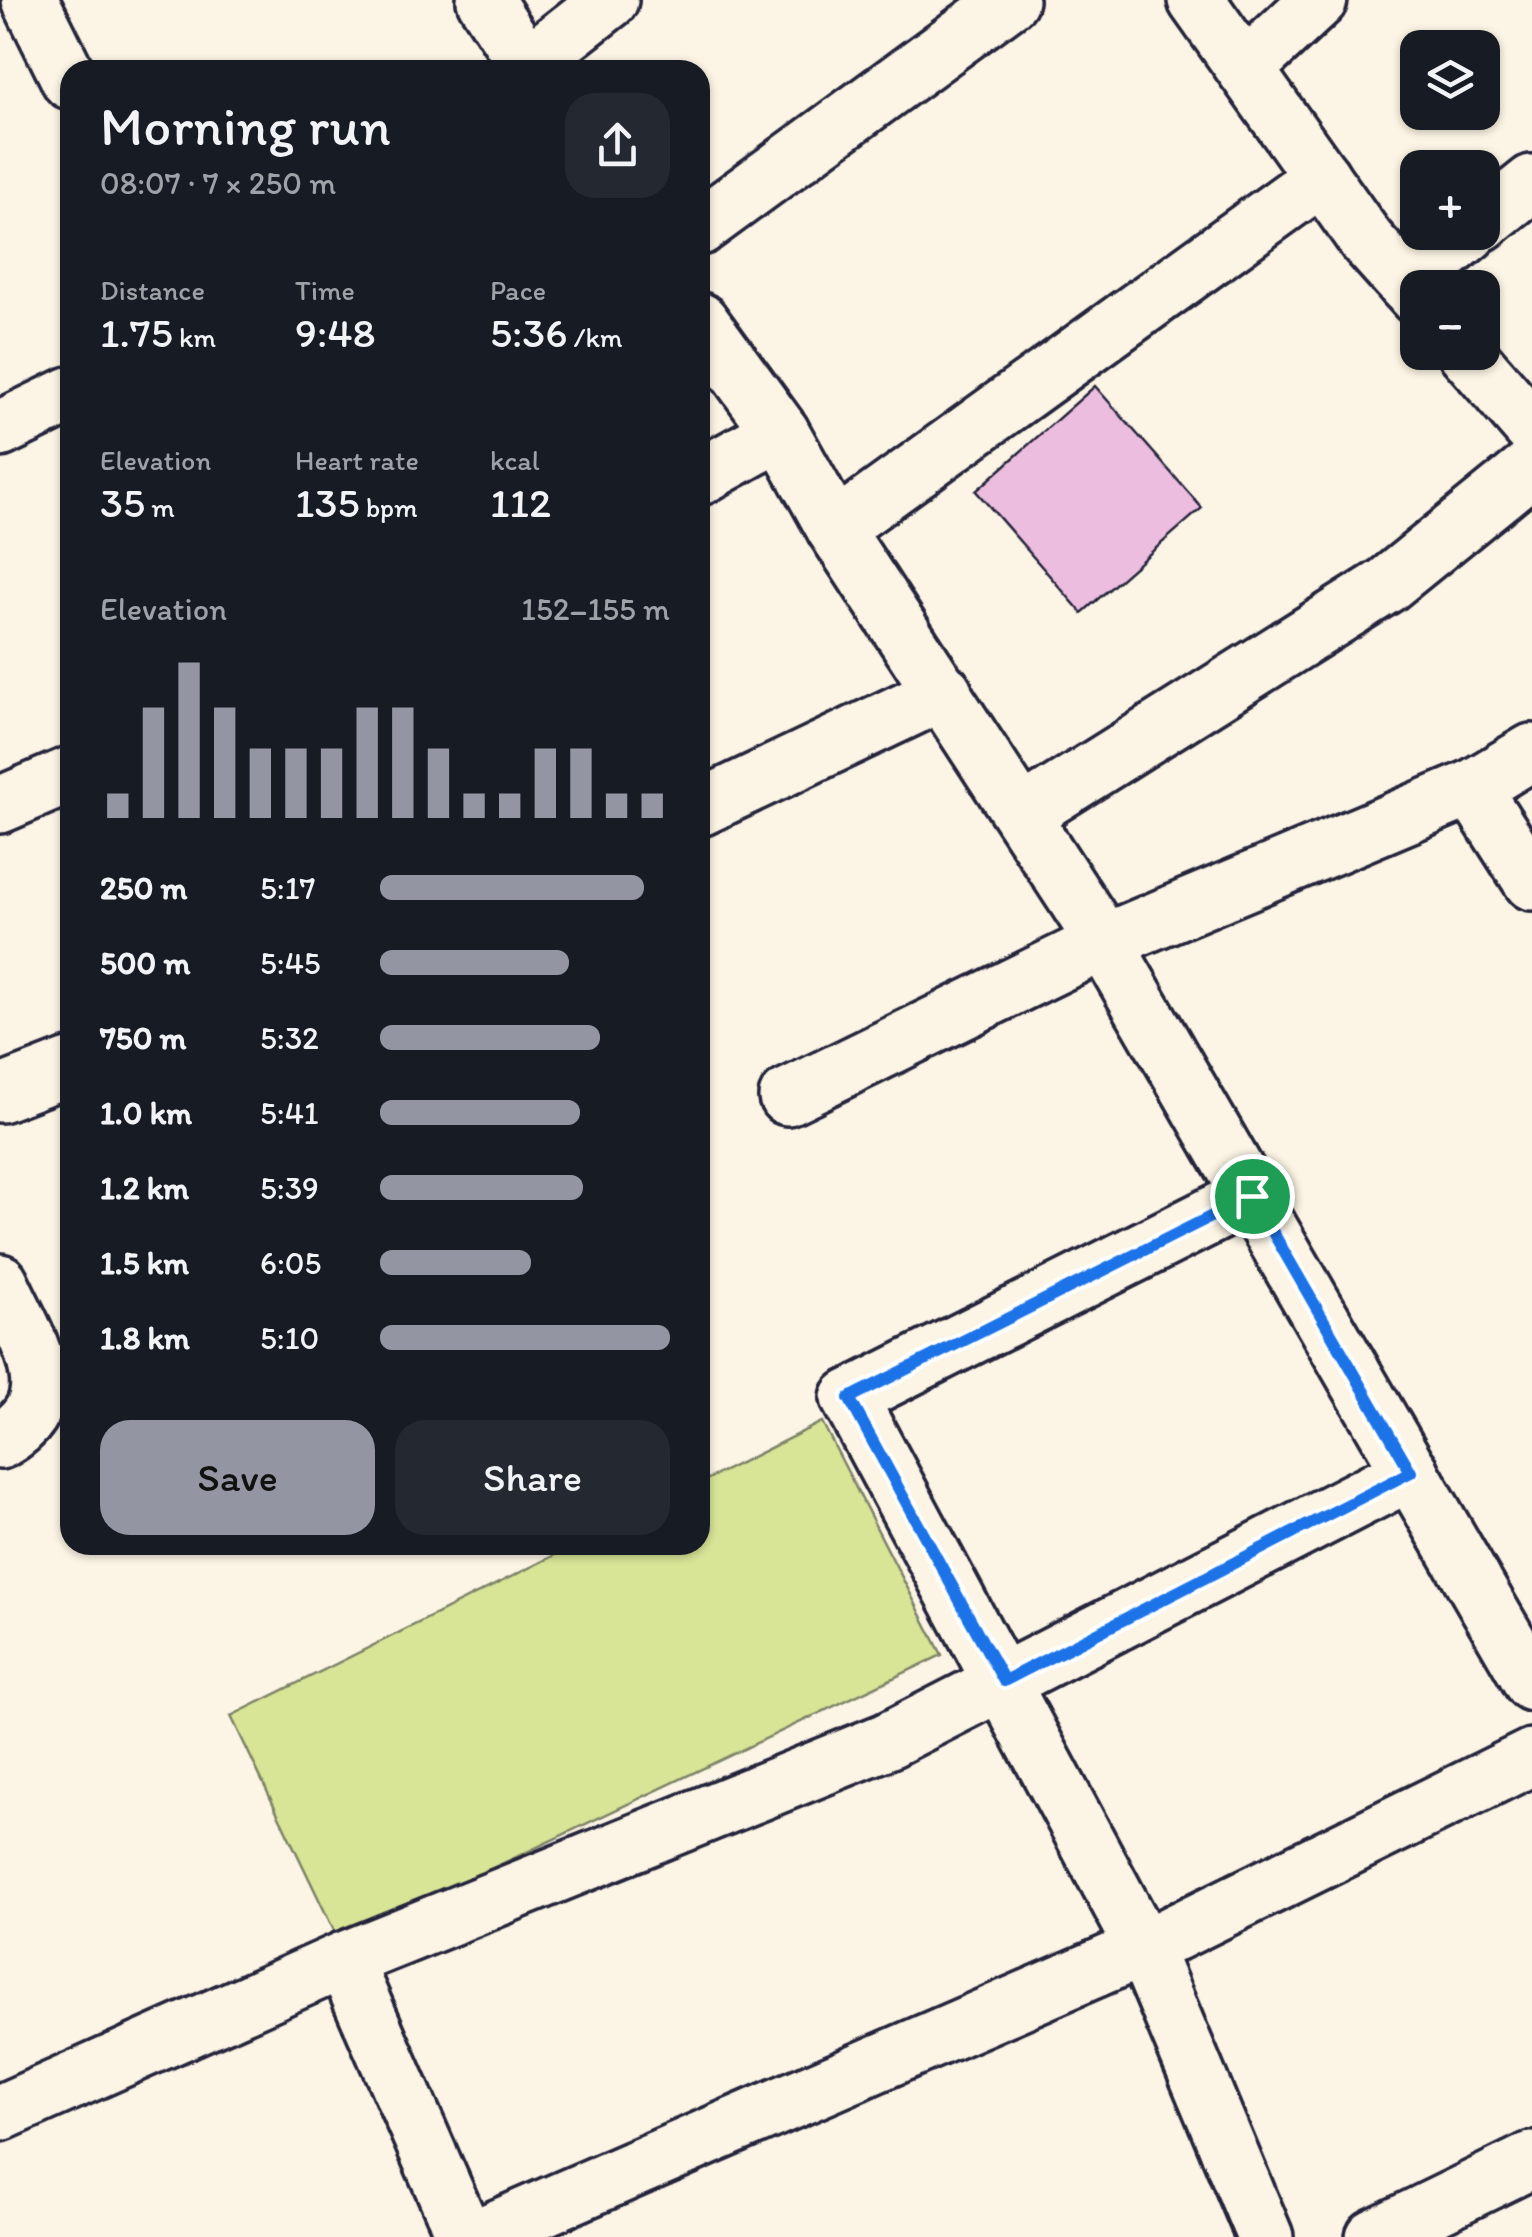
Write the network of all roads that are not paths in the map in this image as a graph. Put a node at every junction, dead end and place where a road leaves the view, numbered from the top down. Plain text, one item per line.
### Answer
1 (30, 0) edge
2 (486, 0) edge
3 (610, 0) edge
4 (1010, 0) edge
5 (1196, 0) edge
6 (1319, 0) edge
7 (524, 60) edge
8 (539, 60) edge
9 (60, 61) edge
10 (1245, 69) junction
11 (1322, 177) junction
12 (1532, 183) edge
13 (1500, 209) edge
14 (710, 219) edge
15 (1453, 250) edge
16 (1433, 270) edge
17 (1400, 278) edge
18 (710, 335) edge
19 (1482, 370) edge
20 (60, 400) edge
21 (1532, 428) edge
22 (0, 429) edge
23 (781, 432) junction
24 (1532, 467) edge
25 (710, 471) edge
26 (836, 529) junction
27 (944, 692) junction
28 (1532, 752) edge
29 (60, 779) edge
30 (1472, 788) junction
31 (710, 803) edge
32 (0, 804) edge
33 (1022, 816) junction
34 (1532, 882) edge
35 (1104, 942) junction
36 (60, 1071) edge
37 (0, 1094) edge
38 (788, 1097) dead end
39 (1252, 1196) junction
40 (0, 1282) edge
41 (0, 1441) edge
42 (1411, 1472) junction
43 (1523, 1648) edge
44 (1004, 1681) junction
45 (1532, 1757) edge
46 (1144, 1948) junction
47 (344, 1960) junction
48 (0, 2113) edge
49 (1532, 2160) edge
50 (465, 2237) edge
51 (477, 2237) edge
52 (1265, 2237) edge
53 (1374, 2237) edge

1 - 9 street
2 - 7 street
3 - 8 street
4 - 14 street
5 - 10 street
6 - 10 street
10 - 11 street
11 - 17 street
11 - 26 street
12 - 13 street
15 - 16 street
18 - 23 street
19 - 21 street
20 - 22 street
23 - 25 street
23 - 26 street
24 - 33 street
26 - 27 street
27 - 31 street
27 - 33 street
28 - 30 street
29 - 32 street
30 - 34 street
30 - 35 street
33 - 35 street
35 - 38 street
35 - 39 street
36 - 37 street
39 - 42 street
39 - 44 street
40 - 41 street
42 - 43 street
42 - 44 street
44 - 46 street
44 - 47 street
45 - 46 street
46 - 51 street
46 - 52 street
47 - 48 street
47 - 50 street
49 - 53 street

